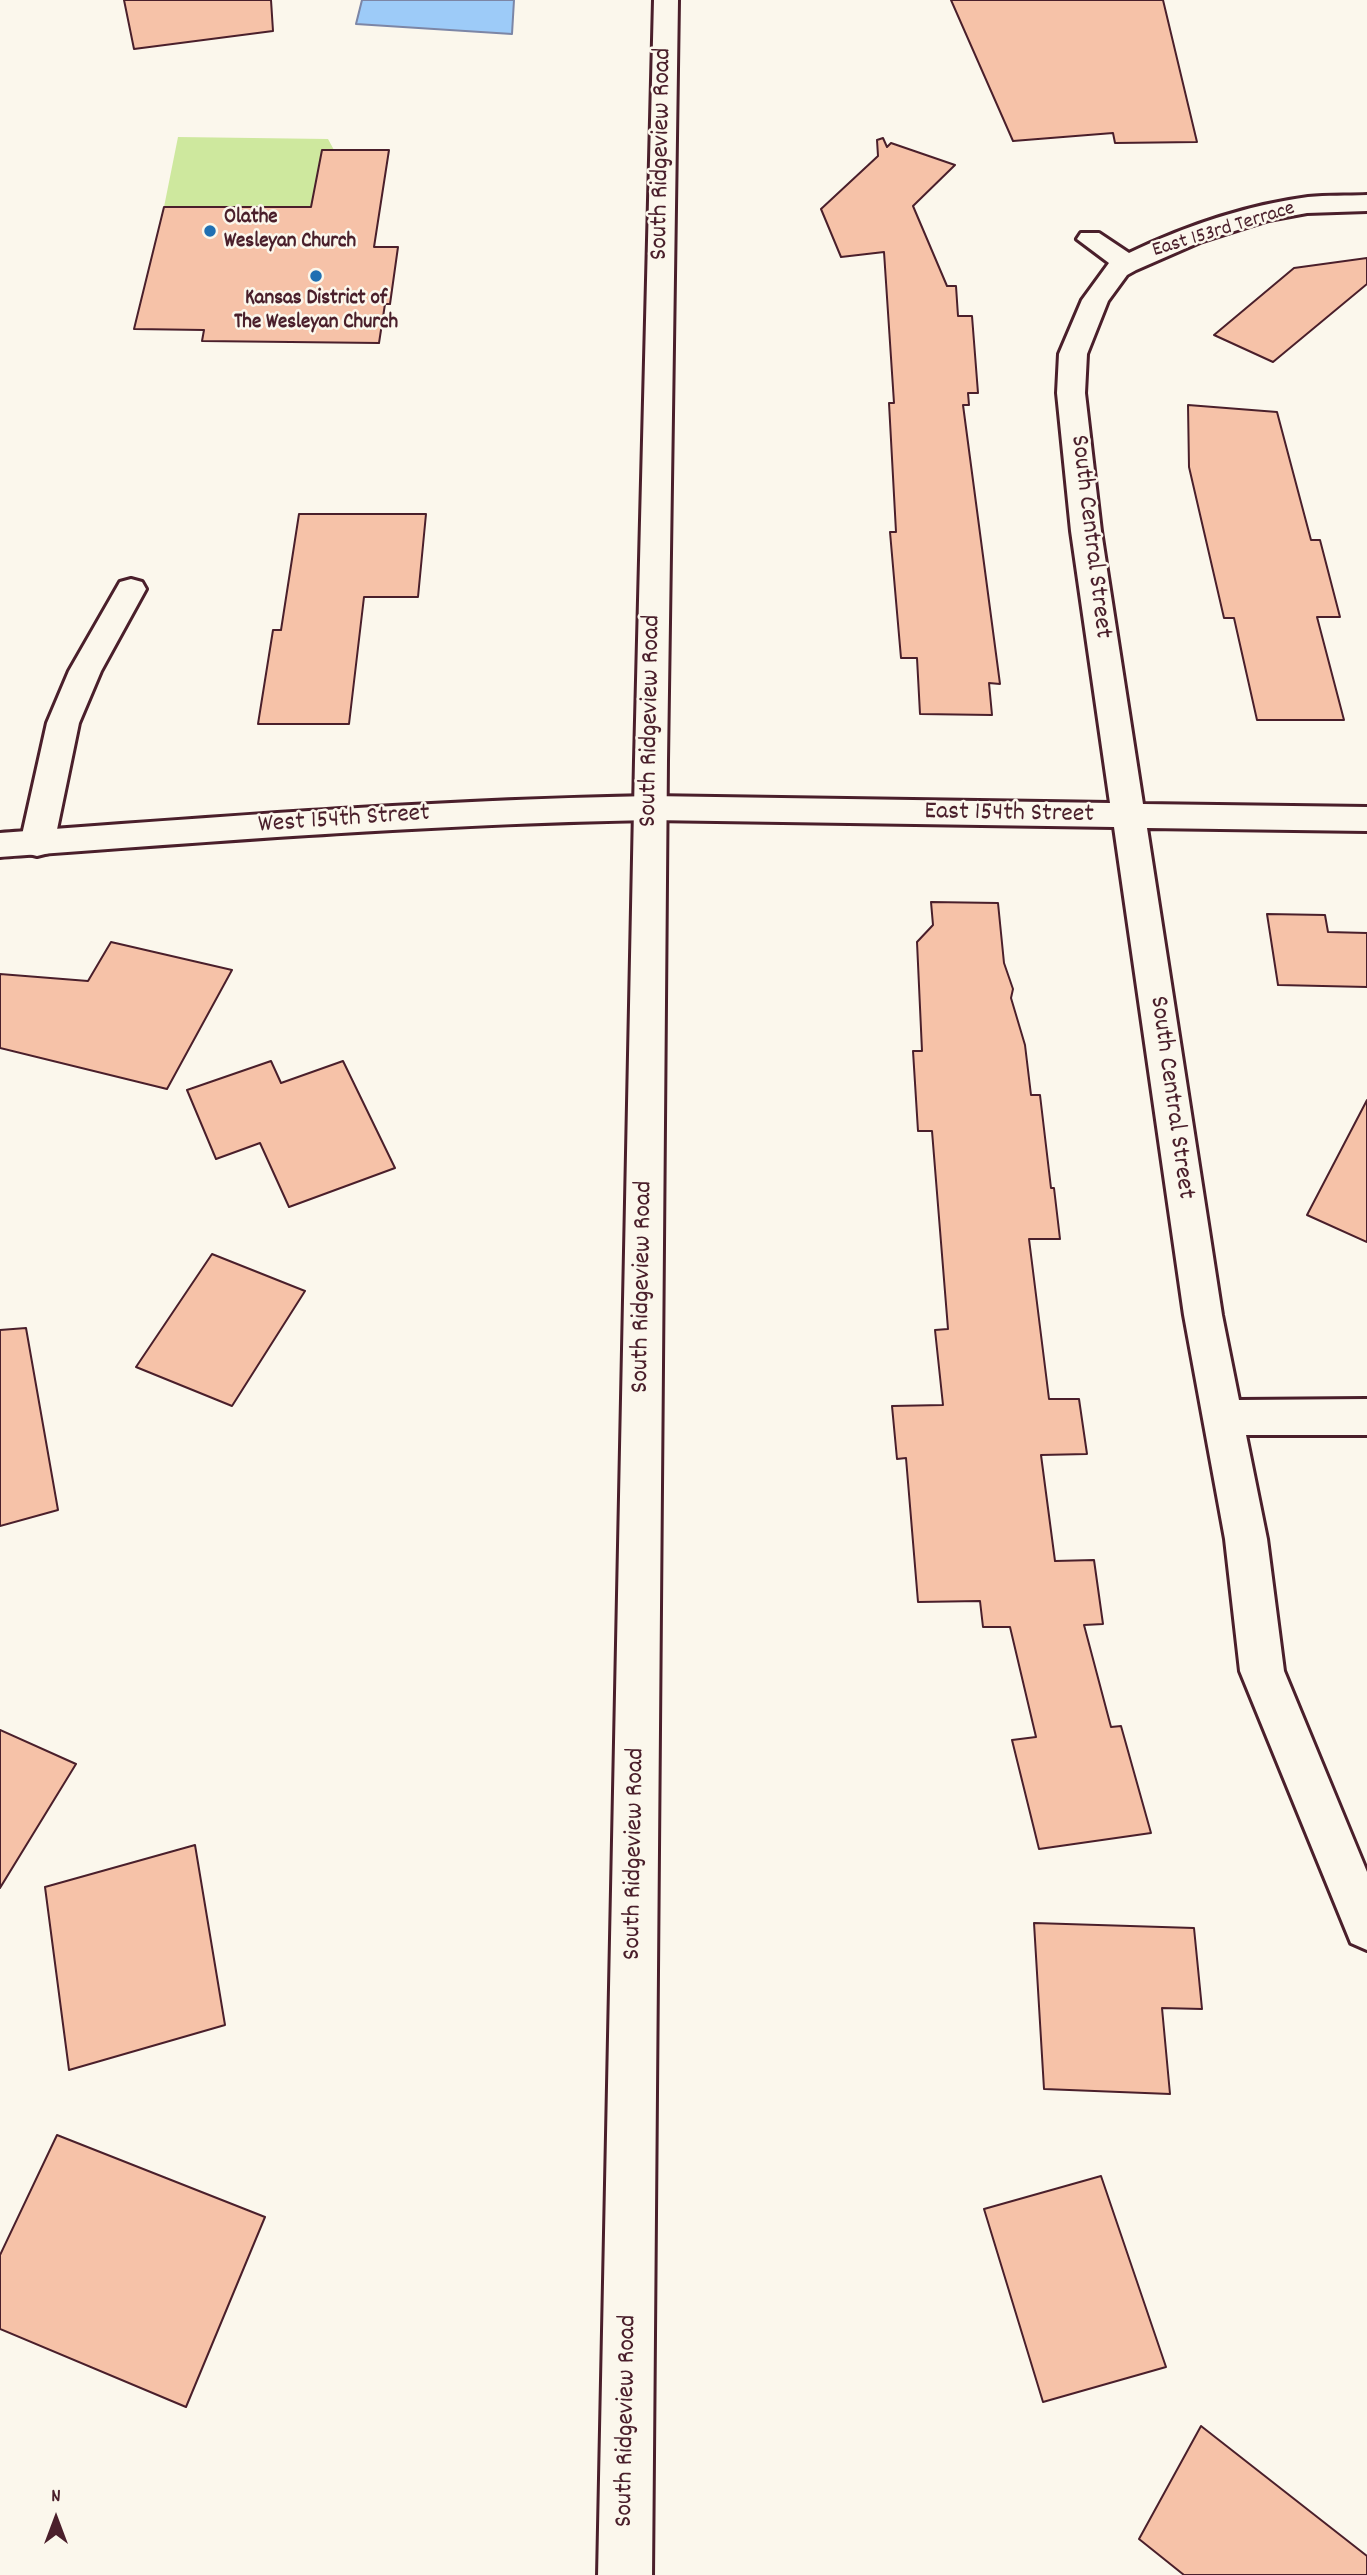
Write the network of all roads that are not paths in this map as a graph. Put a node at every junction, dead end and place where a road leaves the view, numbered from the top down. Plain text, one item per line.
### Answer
1 (666, 0) edge
2 (1367, 203) edge
3 (1090, 239) dead end
4 (1127, 264) junction
5 (131, 589) dead end
6 (650, 808) junction
7 (1129, 817) junction
8 (1367, 820) edge
9 (37, 844) junction
10 (0, 845) edge
11 (1367, 1417) edge
12 (1222, 1418) junction
13 (1367, 1927) edge
14 (625, 2575) edge

1 - 6 street, South Ridgeview Road
2 - 4 street, East 153rd Terrace
3 - 4 street, East 153rd Terrace
4 - 7 street, South Central Street
5 - 9 street
6 - 7 street, East 154th Street
6 - 9 street, West 154th Street
6 - 14 street, South Ridgeview Road
7 - 8 street, East 154th Street
7 - 12 street, South Central Street
9 - 10 street, West 154th Street
11 - 12 street
12 - 13 street, South Central Street

